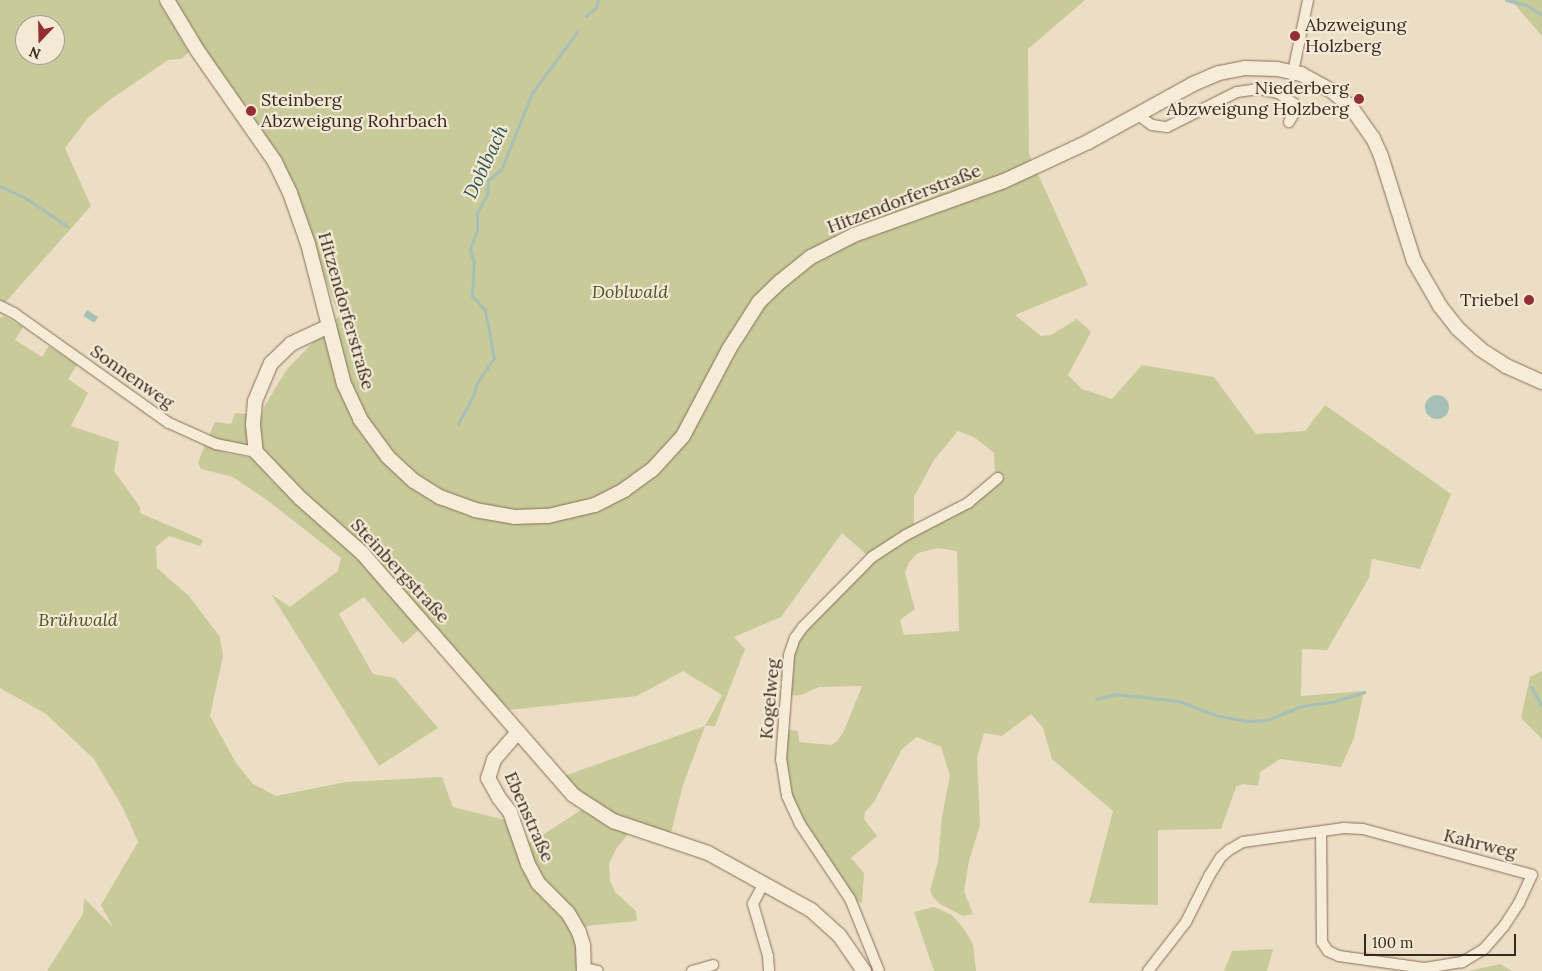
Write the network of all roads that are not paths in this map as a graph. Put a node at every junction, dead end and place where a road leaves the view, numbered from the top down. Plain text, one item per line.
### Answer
1 (167, 0) edge
2 (1308, 0) edge
3 (1293, 72) junction
4 (1138, 115) junction
5 (1289, 122) dead end
6 (0, 306) edge
7 (329, 326) junction
8 (1542, 382) edge
9 (256, 452) junction
10 (998, 478) dead end
11 (518, 732) junction
12 (1321, 832) junction
13 (764, 883) junction
14 (713, 965) dead end
15 (584, 970) edge
16 (598, 971) edge
17 (692, 971) edge
18 (769, 971) edge
19 (864, 971) edge
20 (879, 971) edge
21 (1148, 971) edge

1 - 7 main road, Hitzendorferstraße
2 - 3 street
3 - 4 main road, Hitzendorferstraße
3 - 8 main road, Hitzendorferstraße
4 - 5 street
4 - 7 main road, Hitzendorferstraße
6 - 9 street, Sonnenweg
7 - 9 main road
9 - 11 main road, Steinbergstraße
10 - 20 street, Kogelweg
11 - 13 main road, Steinbergstraße
11 - 15 main road, Ebenstraße
12 - 12 street, Kahrweg
12 - 21 street, Kahrweg
13 - 18 street
13 - 19 main road, Steinbergstraße
14 - 17 street
15 - 16 street

